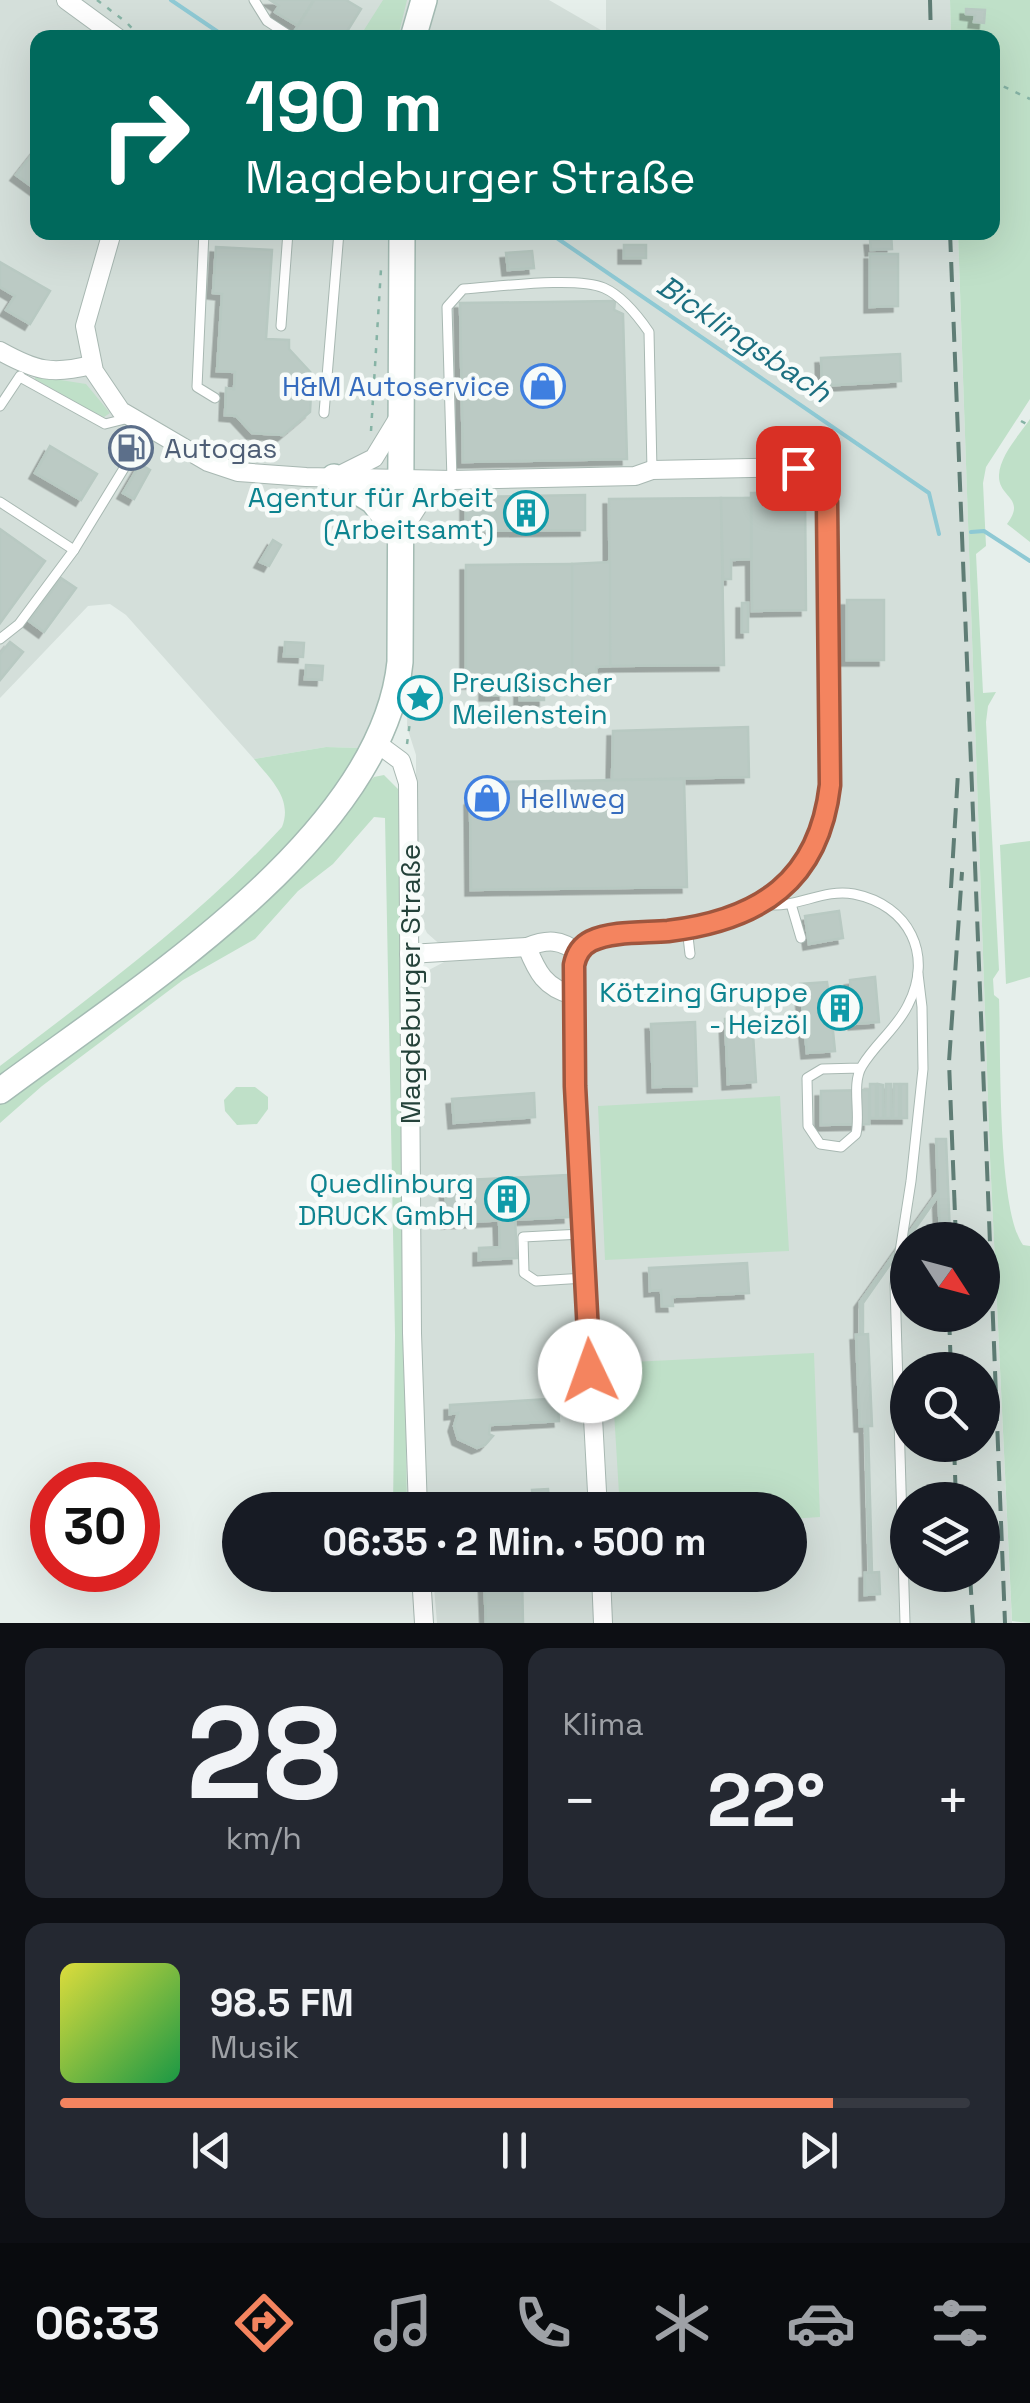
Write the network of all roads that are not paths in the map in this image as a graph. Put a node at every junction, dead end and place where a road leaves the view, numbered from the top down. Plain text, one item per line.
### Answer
1 (66, 0) edge
2 (254, 0) edge
3 (424, 0) edge
4 (107, 30) edge
5 (281, 30) edge
6 (415, 30) edge
7 (110, 240) edge
8 (204, 240) edge
9 (287, 240) edge
10 (339, 240) edge
11 (402, 240) edge
12 (281, 326) dead end
13 (0, 351) edge
14 (92, 365) junction
15 (23, 371) junction
16 (215, 398) dead end
17 (0, 406) edge
18 (324, 413) dead end
19 (399, 416) junction
20 (129, 418) junction
21 (148, 429) junction
22 (652, 470) junction
23 (334, 477) junction
24 (400, 478) junction
25 (452, 480) junction
26 (0, 502) edge
27 (400, 536) junction
28 (74, 550) junction
29 (0, 639) edge
30 (378, 744) junction
31 (761, 904) junction
32 (791, 904) junction
33 (687, 928) junction
34 (801, 938) dead end
35 (527, 947) junction
36 (578, 953) junction
37 (409, 954) junction
38 (690, 954) dead end
39 (918, 974) junction
40 (573, 986) junction
41 (860, 1068) junction
42 (0, 1090) edge
43 (523, 1223) dead end
44 (582, 1234) junction
45 (523, 1237) junction
46 (585, 1278) junction
47 (417, 1492) edge
48 (596, 1492) edge
49 (422, 1592) edge
50 (602, 1592) edge
51 (424, 1623) edge
52 (604, 1623) edge
53 (905, 1623) edge

1 - 4 street
2 - 5 lane
3 - 6 main road
7 - 14 street
8 - 16 lane
9 - 12 lane
10 - 18 lane
11 - 19 main road
13 - 15 street
14 - 15 street
14 - 20 street
15 - 17 lane
15 - 20 lane
19 - 23 street
19 - 24 main road
20 - 21 street
21 - 23 street
21 - 28 lane
22 - 25 street
22 - 25 lane
22 - 31 street
23 - 24 street
23 - 27 main road
24 - 25 street
24 - 27 main road
25 - 27 street
26 - 28 lane
27 - 30 main road
28 - 29 lane
30 - 37 street, Magdeburger Straße
30 - 42 main road
31 - 32 lane
31 - 33 street
32 - 34 lane
32 - 39 lane
33 - 36 street
33 - 38 lane
35 - 36 street
35 - 37 street
35 - 40 street
36 - 40 street
37 - 47 street, Magdeburger Straße
39 - 41 lane
39 - 53 lane
40 - 44 street
41 - 41 lane
43 - 45 lane
44 - 45 lane
44 - 46 street
45 - 46 lane
46 - 48 street
49 - 51 street
50 - 52 street

